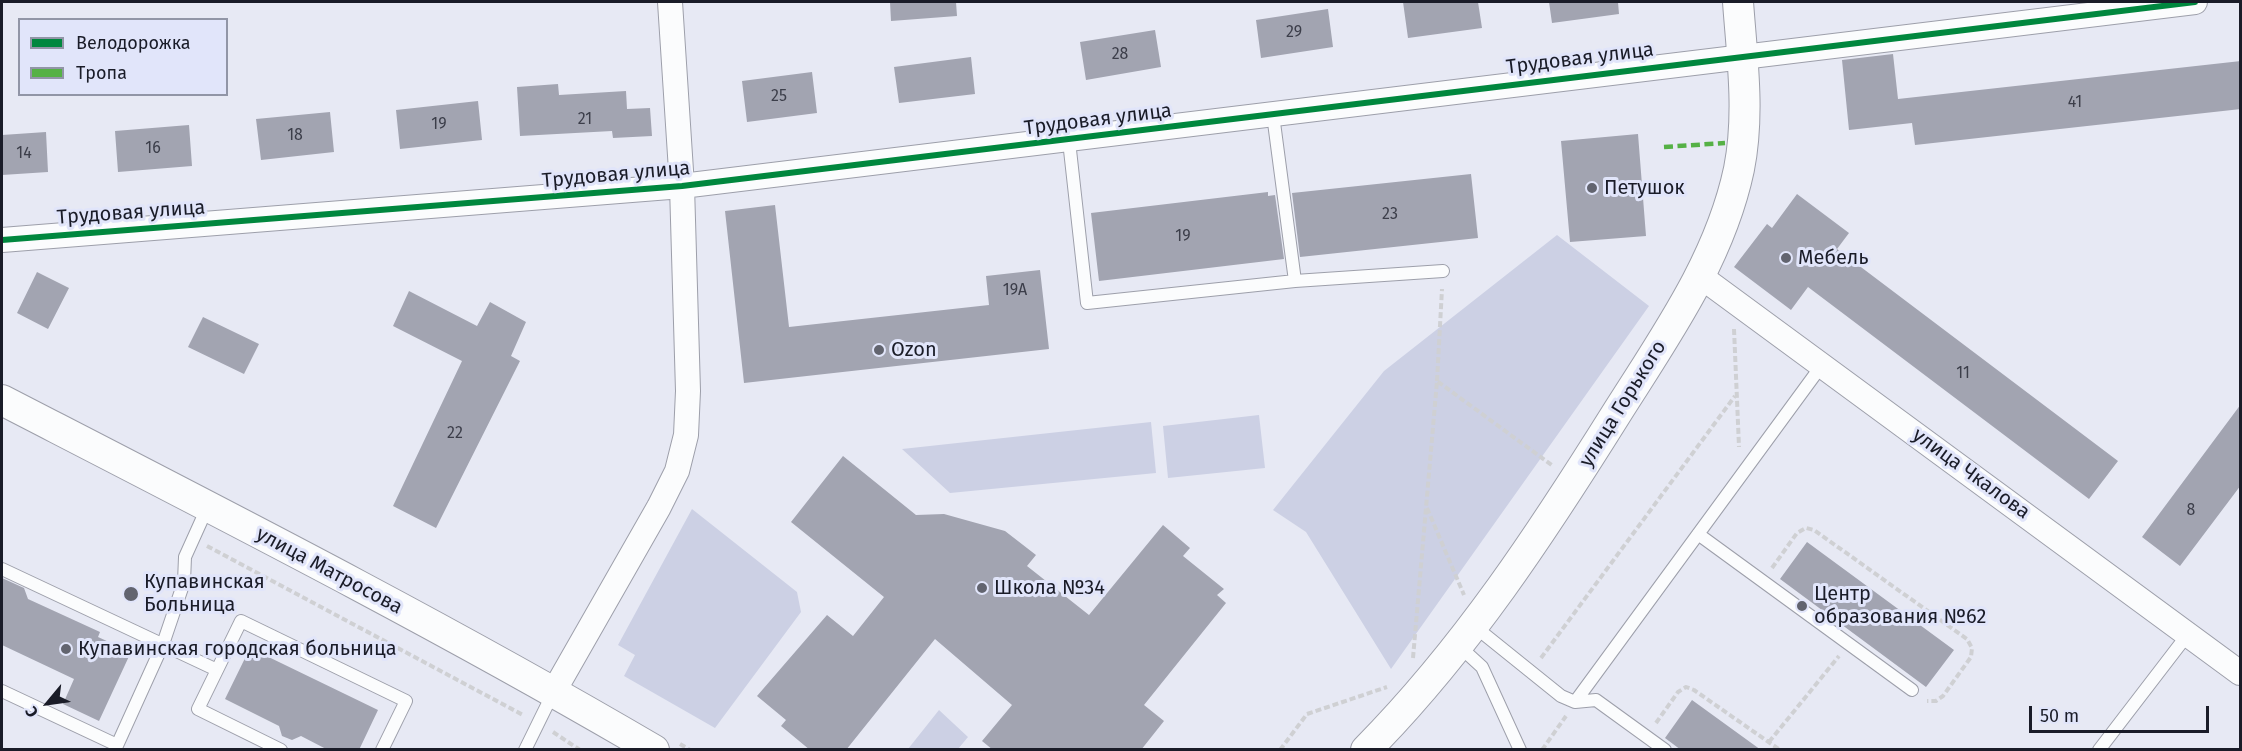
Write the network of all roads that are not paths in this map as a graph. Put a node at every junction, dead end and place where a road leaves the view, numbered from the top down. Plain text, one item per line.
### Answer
1 (670, 2) edge
2 (1738, 2) edge
3 (2195, 2) edge
4 (1742, 56) junction
5 (1273, 115) junction
6 (1069, 141) junction
7 (682, 186) junction
8 (2, 240) edge
9 (1443, 271) road end
10 (1700, 276) junction
11 (1295, 281) junction
12 (1822, 365) junction
13 (2, 400) edge
14 (208, 506) junction
15 (1698, 534) junction
16 (2, 569) edge
17 (1467, 625) junction
18 (2188, 634) junction
19 (163, 644) junction
20 (217, 670) junction
21 (2241, 673) edge
22 (1912, 690) road end
23 (2, 691) edge
24 (554, 691) junction
25 (1575, 702) junction
26 (116, 747) edge
27 (281, 750) edge
28 (382, 750) edge
29 (525, 750) edge
30 (654, 750) edge
31 (1366, 750) edge
32 (1520, 750) edge
33 (1665, 750) edge
34 (2099, 750) edge

1 - 7 street
2 - 4 street, улица Горького
3 - 4 street, Трудовая улица
4 - 5 street, Трудовая улица
4 - 10 street, улица Горького
5 - 6 street, Трудовая улица
5 - 11 lane
6 - 7 street, Трудовая улица
6 - 11 lane
7 - 8 street, Трудовая улица
7 - 24 street
9 - 11 lane
10 - 12 street, улица Чкалова
10 - 17 street, улица Горького
12 - 15 lane
12 - 18 street, улица Чкалова
13 - 14 street, улица Матросова
14 - 19 lane
14 - 24 street, улица Матросова
15 - 22 lane
15 - 25 lane
16 - 19 lane
17 - 25 lane
17 - 31 street, улица Горького
17 - 32 lane
18 - 21 street, улица Чкалова
18 - 34 lane
19 - 20 lane
19 - 26 lane
20 - 27 lane
20 - 28 lane
23 - 26 lane
24 - 29 lane
24 - 30 street, улица Матросова
25 - 33 lane

